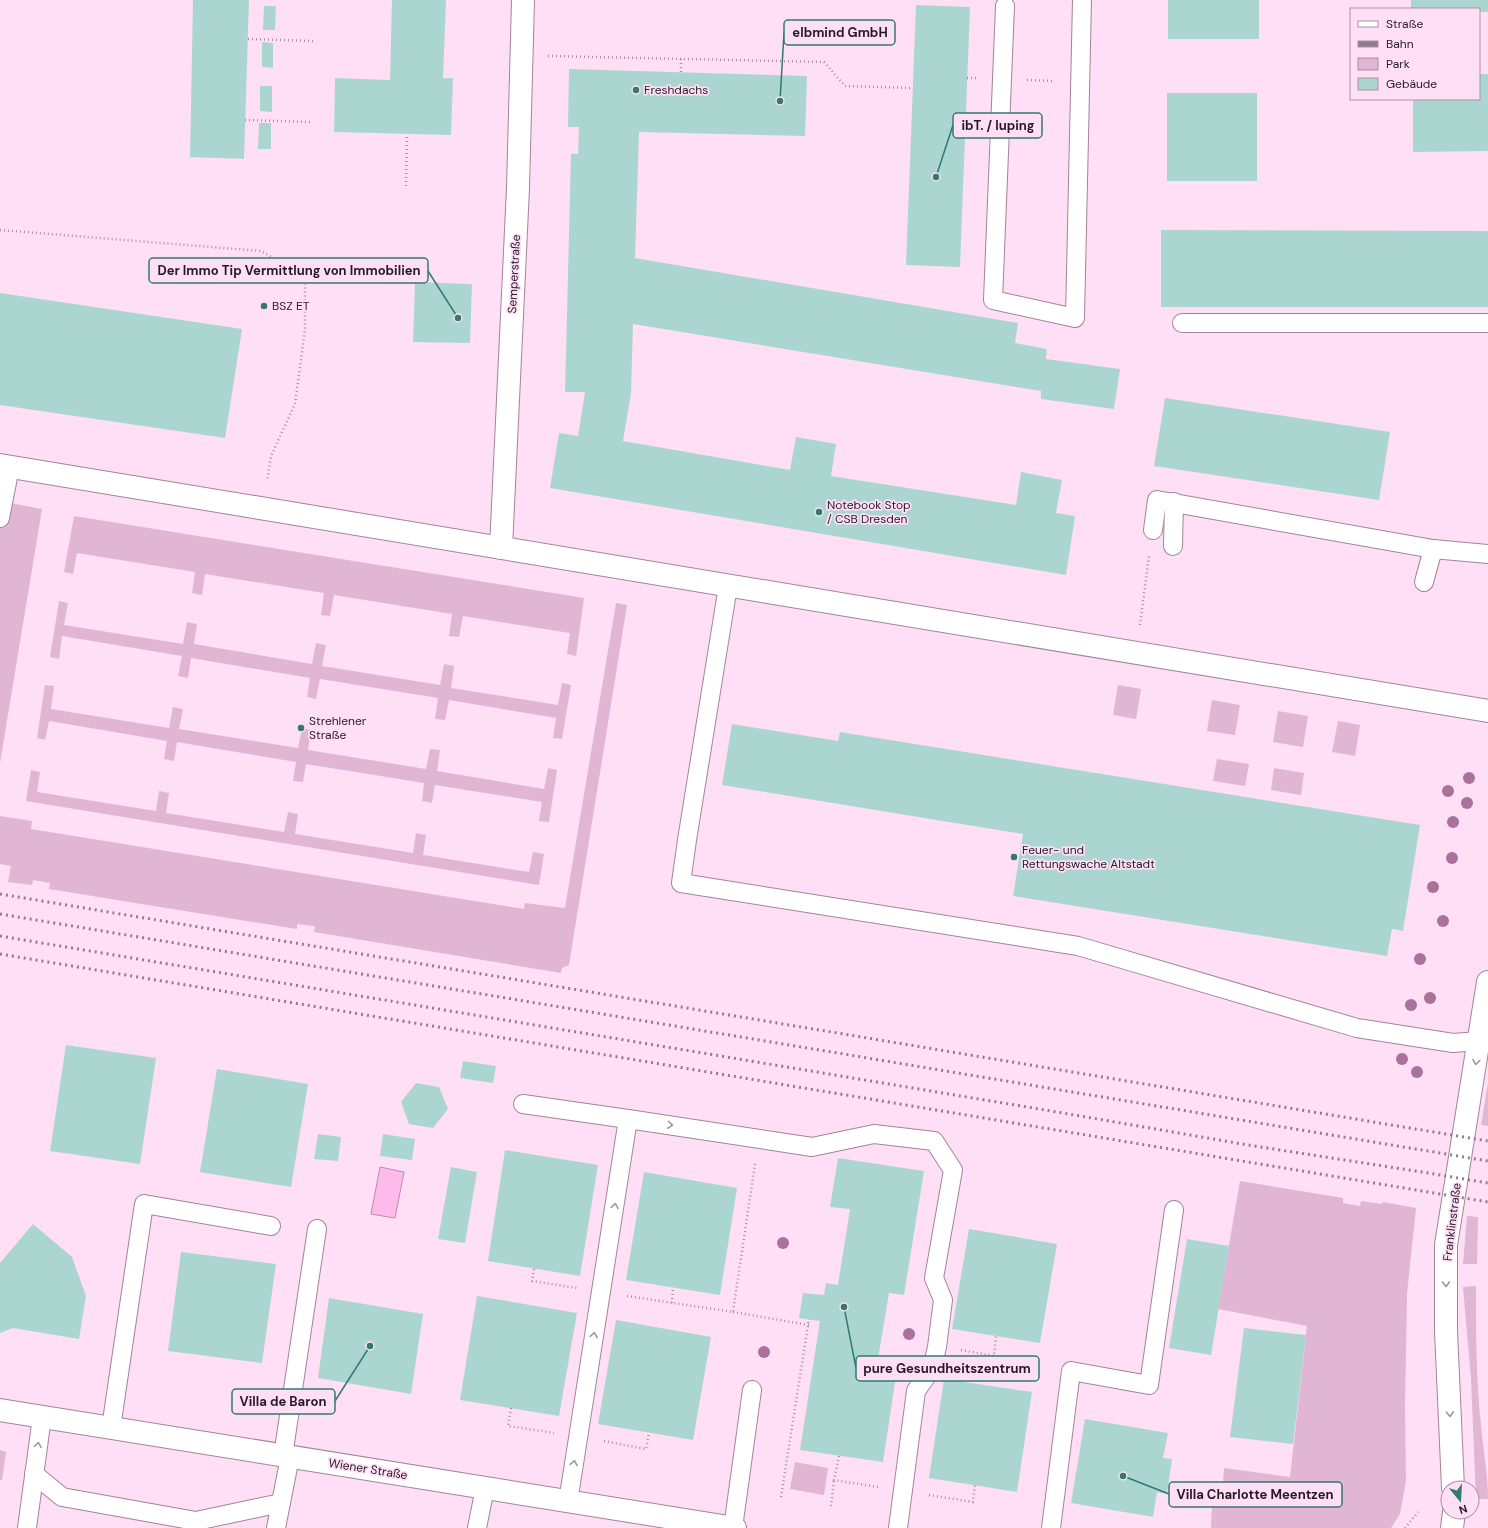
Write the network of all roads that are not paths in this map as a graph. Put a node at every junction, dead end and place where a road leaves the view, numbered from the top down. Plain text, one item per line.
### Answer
1 (523, 0) edge
2 (1082, 0) edge
3 (1005, 6) dead end
4 (1182, 323) dead end
5 (1488, 323) edge
6 (5, 466) edge
7 (1174, 502) junction
8 (0, 518) edge
9 (1153, 530) road end
10 (1173, 546) dead end
11 (501, 548) junction
12 (1433, 549) junction
13 (1488, 554) edge
14 (1424, 582) dead end
15 (728, 586) junction
16 (1488, 711) edge
17 (1488, 982) edge
18 (1483, 1038) edge
19 (523, 1104) dead end
20 (628, 1119) junction
21 (1174, 1210) dead end
22 (271, 1226) dead end
23 (317, 1229) dead end
24 (752, 1390) dead end
25 (0, 1410) edge
26 (42, 1417) junction
27 (111, 1428) junction
28 (286, 1456) junction
29 (34, 1474) junction
30 (1453, 1480) edge
31 (485, 1488) junction
32 (568, 1502) junction
33 (281, 1503) junction
34 (27, 1528) edge
35 (276, 1528) edge
36 (477, 1528) edge
37 (734, 1528) edge
38 (898, 1528) edge
39 (1051, 1528) edge

1 - 11 main road, Semperstraße
2 - 3 lane
4 - 5 lane
6 - 8 lane
6 - 11 main road
7 - 9 lane
7 - 10 lane
7 - 12 lane
11 - 15 main road
12 - 13 lane
12 - 14 lane
15 - 16 main road
15 - 18 lane
17 - 18 main road, Franklinstraße
18 -> 30 main road, Franklinstraße
19 - 20 lane
32 -> 20 lane
20 -> 38 lane
21 - 39 lane
22 - 27 lane
23 - 28 lane
24 - 37 lane
25 - 26 main road, Wiener Straße
26 - 27 main road, Wiener Straße
29 -> 26 lane
27 - 28 main road, Wiener Straße
28 - 31 main road, Wiener Straße
28 - 33 lane
29 - 33 lane
29 - 34 lane
31 - 32 main road, Wiener Straße
31 - 36 lane
32 - 37 main road, Wiener Straße
33 - 35 lane

